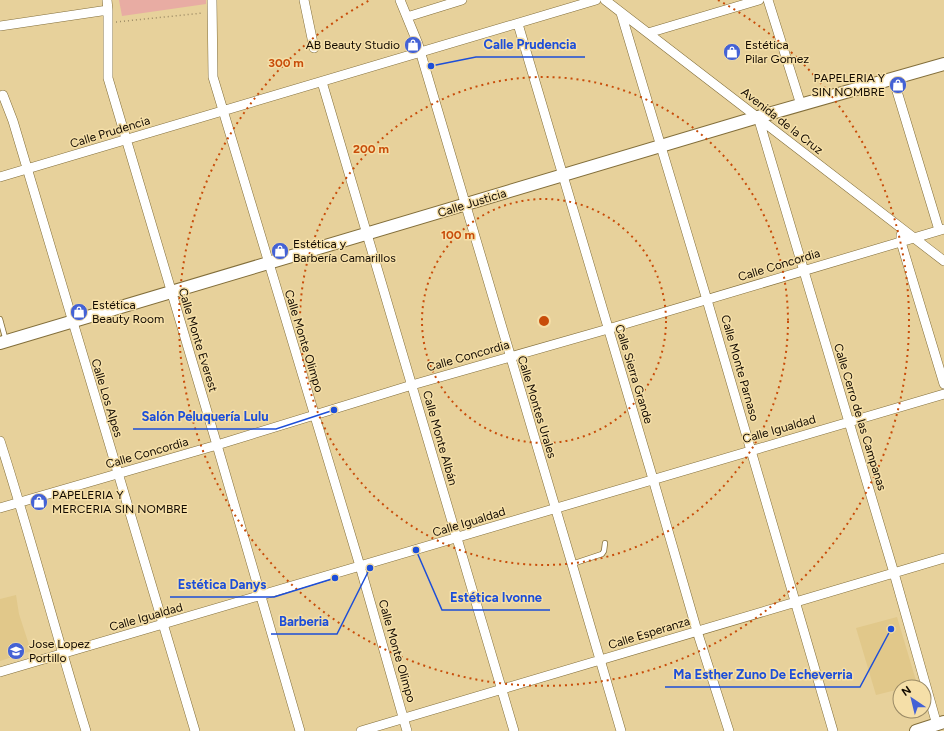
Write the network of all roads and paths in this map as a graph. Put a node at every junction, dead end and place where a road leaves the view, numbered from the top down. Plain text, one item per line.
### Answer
1 (107, 0) edge
2 (212, 0) edge
3 (304, 0) edge
4 (400, 0) edge
5 (462, 0) edge
6 (596, 0) edge
7 (605, 0) edge
8 (759, 0) edge
9 (768, 0) edge
10 (108, 10) junction
11 (212, 12) junction
12 (621, 13) junction
13 (407, 17) junction
14 (108, 23) junction
15 (518, 24) junction
16 (0, 26) edge
17 (648, 33) junction
18 (314, 48) dead end
19 (420, 53) junction
20 (944, 64) edge
21 (893, 78) junction
22 (322, 82) junction
23 (3, 95) dead end
24 (800, 105) junction
25 (223, 110) junction
26 (758, 117) junction
27 (125, 140) junction
28 (661, 146) junction
29 (27, 169) junction
30 (562, 176) junction
31 (0, 177) edge
32 (465, 205) junction
33 (900, 228) junction
34 (941, 230) edge
35 (367, 234) junction
36 (912, 238) junction
37 (901, 242) junction
38 (944, 261) edge
39 (269, 263) junction
40 (804, 271) junction
41 (171, 293) junction
42 (707, 300) junction
43 (0, 319) edge
44 (72, 322) junction
45 (608, 329) junction
46 (3, 342) edge
47 (510, 357) junction
48 (944, 384) edge
49 (412, 385) junction
50 (944, 394) edge
51 (314, 415) junction
52 (849, 421) junction
53 (0, 441) edge
54 (217, 445) junction
55 (751, 450) junction
56 (118, 473) junction
57 (653, 479) junction
58 (20, 502) junction
59 (0, 508) edge
60 (555, 508) junction
61 (457, 538) junction
62 (605, 543) dead end
63 (944, 558) edge
64 (572, 564) junction
65 (360, 566) junction
66 (894, 573) junction
67 (261, 596) junction
68 (796, 602) junction
69 (163, 624) junction
70 (697, 631) junction
71 (62, 654) junction
72 (599, 660) junction
73 (0, 672) edge
74 (502, 689) junction
75 (404, 718) junction
76 (941, 724) edge
77 (86, 731) edge
78 (195, 731) edge
79 (300, 731) edge
80 (361, 731) edge
81 (407, 731) edge
82 (514, 731) edge
83 (621, 731) edge
84 (729, 731) edge
85 (833, 731) edge
86 (916, 731) edge

1 - 10 street, Calle Monte Everest
2 - 11 street, Calle Monte Olimpo
3 - 18 street
4 - 13 street, Calle Montes Urales
5 - 13 street
6 - 15 street, Calle Prudencia
7 - 12 street, Avenida de la Cruz
8 - 17 street
9 - 24 street
10 - 14 street, Calle Monte Everest
10 - 16 street
11 - 14 path
11 - 25 street, Calle Monte Olimpo
12 - 17 street, Avenida de la Cruz
12 - 28 street, Calle Monte Parnaso
13 - 19 street, Calle Montes Urales
14 - 27 street, Calle Monte Everest
15 - 19 street, Calle Prudencia
15 - 30 street, Calle Sierra Grande
17 - 26 street, Avenida de la Cruz
19 - 22 street, Calle Prudencia
19 - 32 street, Calle Montes Urales
20 - 21 street, Calle Justicia
21 - 24 street, Calle Justicia
21 - 34 street
22 - 25 street, Calle Prudencia
22 - 35 street, Calle Monte Albán
23 - 29 street, Calle Los Alpes
24 - 26 street, Calle Justicia
25 - 27 street, Calle Prudencia
25 - 39 street, Calle Monte Olimpo
26 - 28 street, Calle Justicia
26 - 33 street, Avenida de la Cruz
26 - 40 street, Calle Cerro de las Campanas
27 - 29 street, Calle Prudencia
27 - 41 street, Calle Monte Everest
28 - 30 street, Calle Justicia
28 - 42 street, Calle Monte Parnaso
29 - 31 street, Calle Prudencia
29 - 44 street, Calle Los Alpes
30 - 32 street, Calle Justicia
30 - 45 street, Calle Sierra Grande
32 - 35 street, Calle Justicia
32 - 47 street, Calle Montes Urales
33 - 36 street, Avenida de la Cruz
33 - 37 street
34 - 36 street, Calle Concordia
35 - 39 street, Calle Justicia
35 - 49 street, Calle Monte Albán
36 - 37 street, Calle Concordia
36 - 38 street, Avenida de la Cruz
37 - 40 street, Calle Concordia
37 - 48 street
39 - 41 street, Calle Justicia
39 - 51 street, Calle Monte Olimpo
40 - 42 street, Calle Concordia
40 - 52 street, Calle Cerro de las Campanas
41 - 44 street, Calle Justicia
41 - 54 street, Calle Monte Everest
42 - 45 street, Calle Concordia
42 - 55 street, Calle Monte Parnaso
43 - 46 lane
44 - 46 street, Calle Justicia
44 - 56 street, Calle Los Alpes
45 - 47 street, Calle Concordia
45 - 57 street, Calle Sierra Grande
47 - 49 street, Calle Concordia
47 - 60 street, Calle Montes Urales
49 - 51 street, Calle Concordia
49 - 61 street, Calle Monte Albán
50 - 52 street, Calle Igualdad
51 - 54 street, Calle Concordia
51 - 65 street, Calle Monte Olimpo
52 - 55 street, Calle Igualdad
52 - 66 street, Calle Cerro de las Campanas
53 - 58 street
54 - 56 street, Calle Concordia
54 - 67 street, Calle Monte Everest
55 - 57 street, Calle Igualdad
55 - 68 street, Calle Monte Parnaso
56 - 58 street, Calle Concordia
56 - 69 street, Calle Los Alpes
57 - 60 street, Calle Igualdad
57 - 70 street, Calle Sierra Grande
58 - 59 street, Calle Concordia
58 - 71 street
60 - 61 street, Calle Igualdad
60 - 64 street, Calle Montes Urales
61 - 65 street, Calle Igualdad
61 - 74 street, Calle Monte Albán
62 - 64 lane
63 - 66 street, Calle Esperanza
64 - 72 street, Calle Montes Urales
65 - 67 street, Calle Igualdad
65 - 75 street, Calle Monte Olimpo
66 - 68 street, Calle Esperanza
66 - 76 street, Calle Cerro de las Campanas
67 - 69 street, Calle Igualdad
67 - 79 street, Calle Monte Everest
68 - 70 street, Calle Esperanza
68 - 85 street, Calle Monte Parnaso
69 - 71 street, Calle Igualdad
69 - 78 street, Calle Los Alpes
70 - 72 street, Calle Esperanza
70 - 84 street, Calle Sierra Grande
71 - 73 street, Calle Igualdad
71 - 77 street
72 - 74 street, Calle Esperanza
72 - 83 street, Calle Montes Urales
74 - 75 street, Calle Esperanza
74 - 82 street, Calle Monte Albán
75 - 80 street, Calle Esperanza
75 - 81 street, Calle Monte Olimpo
76 - 86 street

